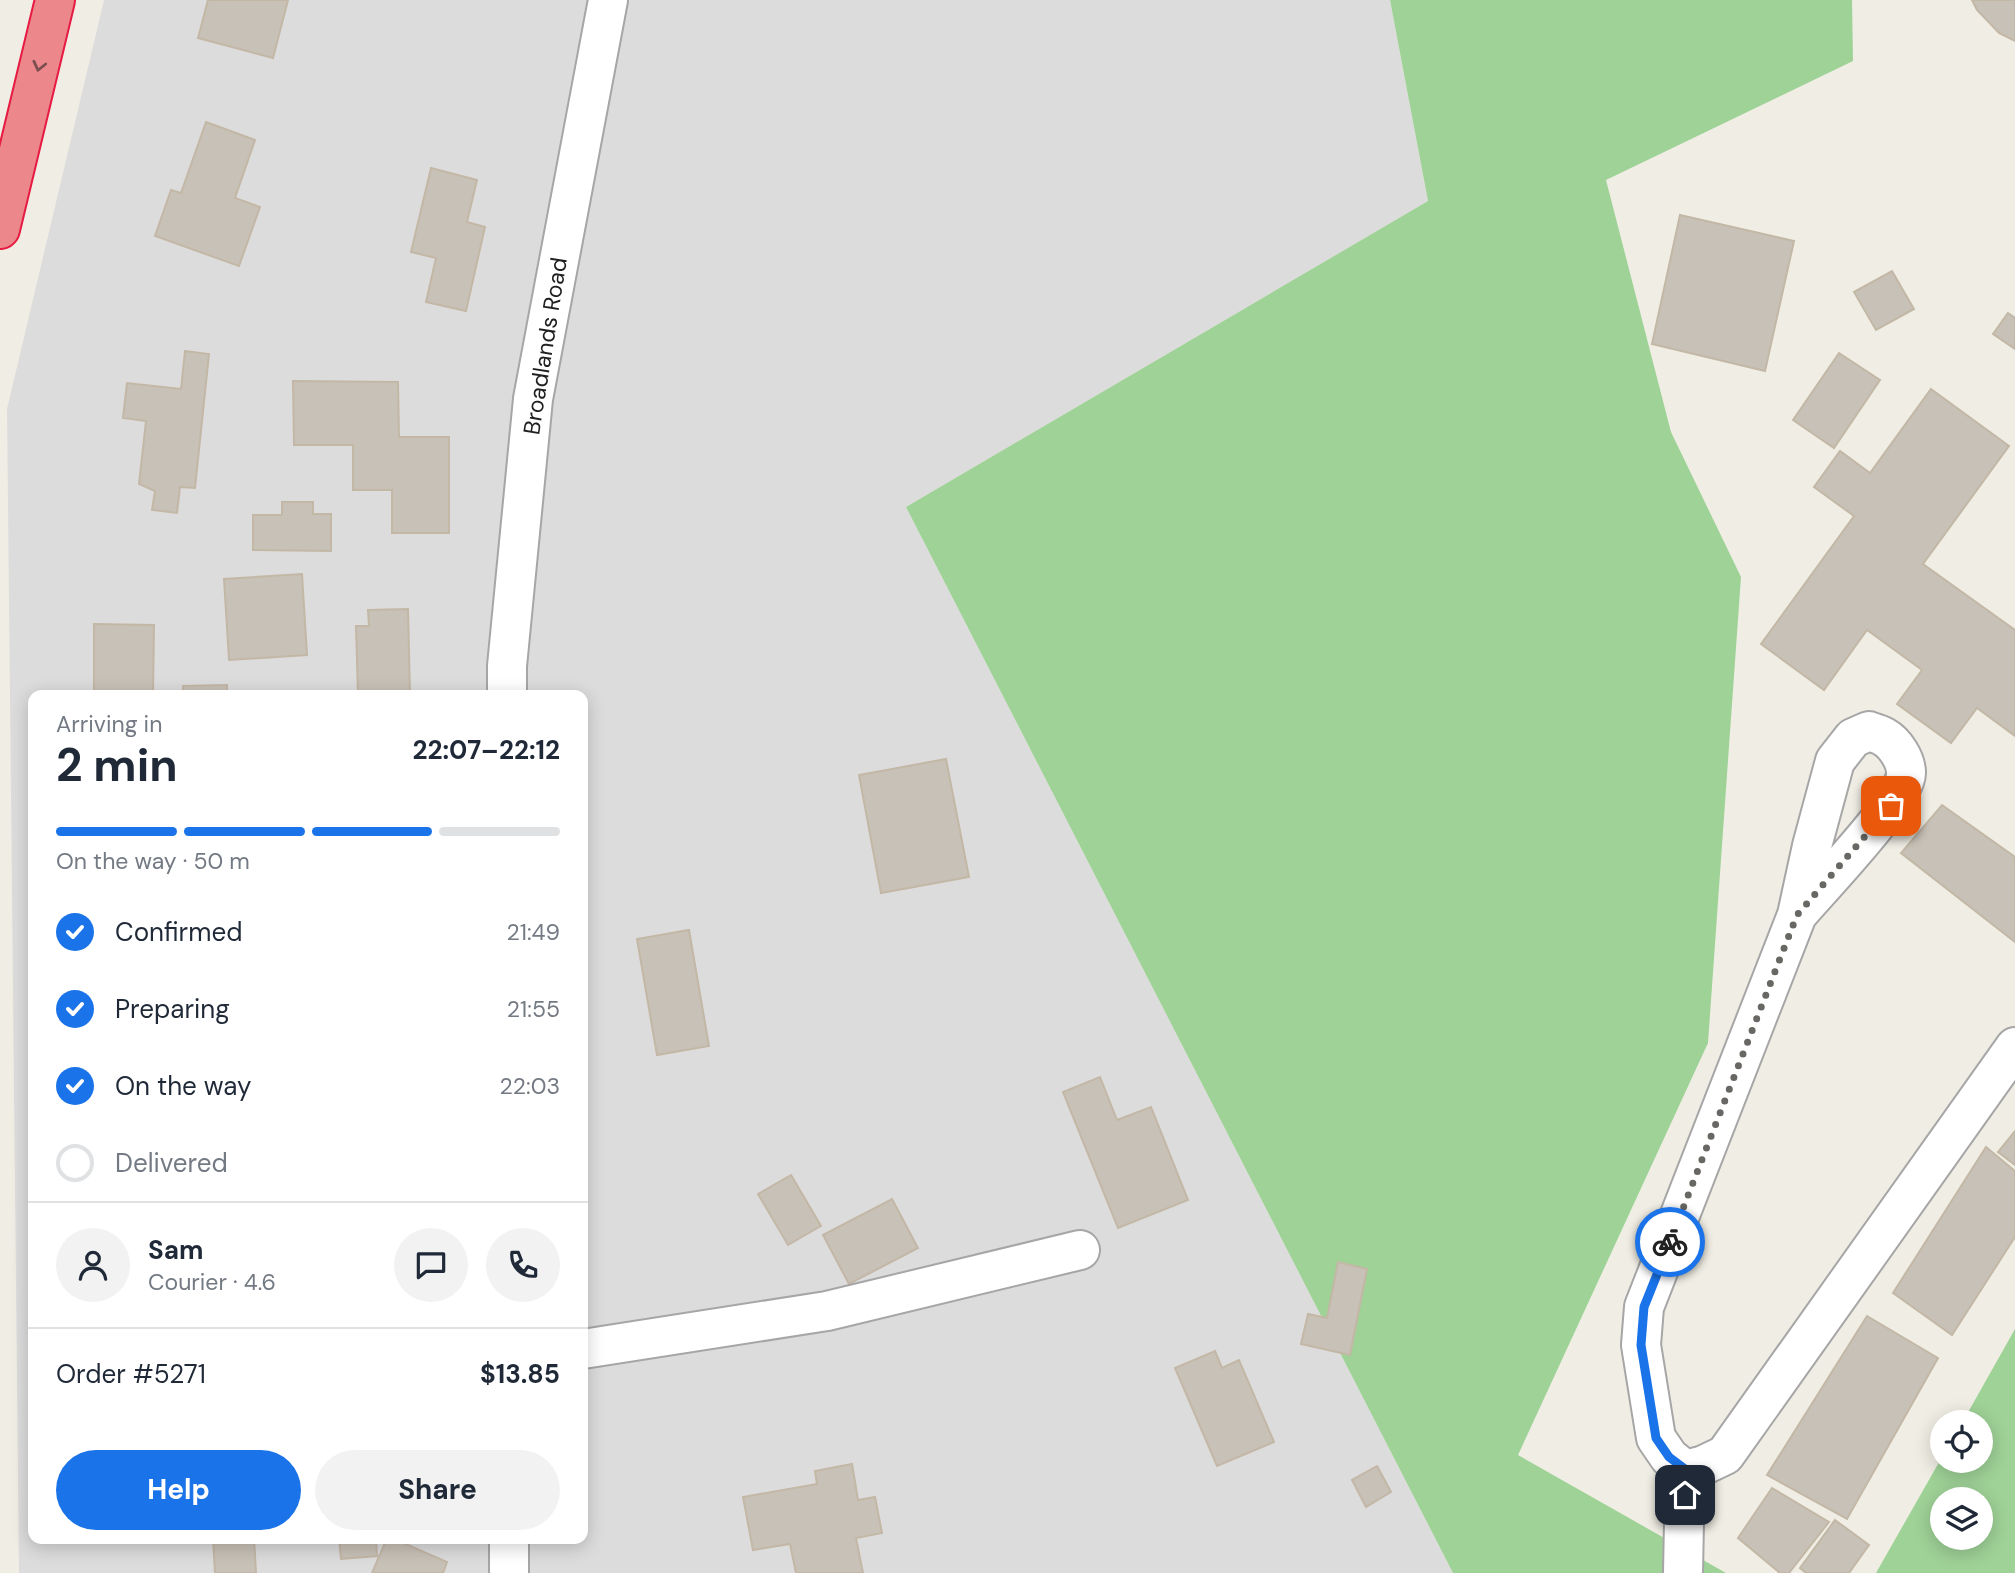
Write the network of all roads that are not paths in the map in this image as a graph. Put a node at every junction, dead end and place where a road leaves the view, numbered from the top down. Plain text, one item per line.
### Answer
1 (55, 0) edge
2 (608, 0) edge
3 (0, 229) edge
4 (507, 690) edge
5 (1797, 915) dead end
6 (2015, 1047) edge
7 (1080, 1250) dead end
8 (588, 1348) edge
9 (1685, 1469) junction
10 (509, 1544) edge
11 (509, 1573) edge
12 (1683, 1573) edge

1 -> 3 highway
2 - 4 street, Broadlands Road
5 - 9 street
6 - 9 street
7 - 8 street
9 - 12 street
10 - 11 street

